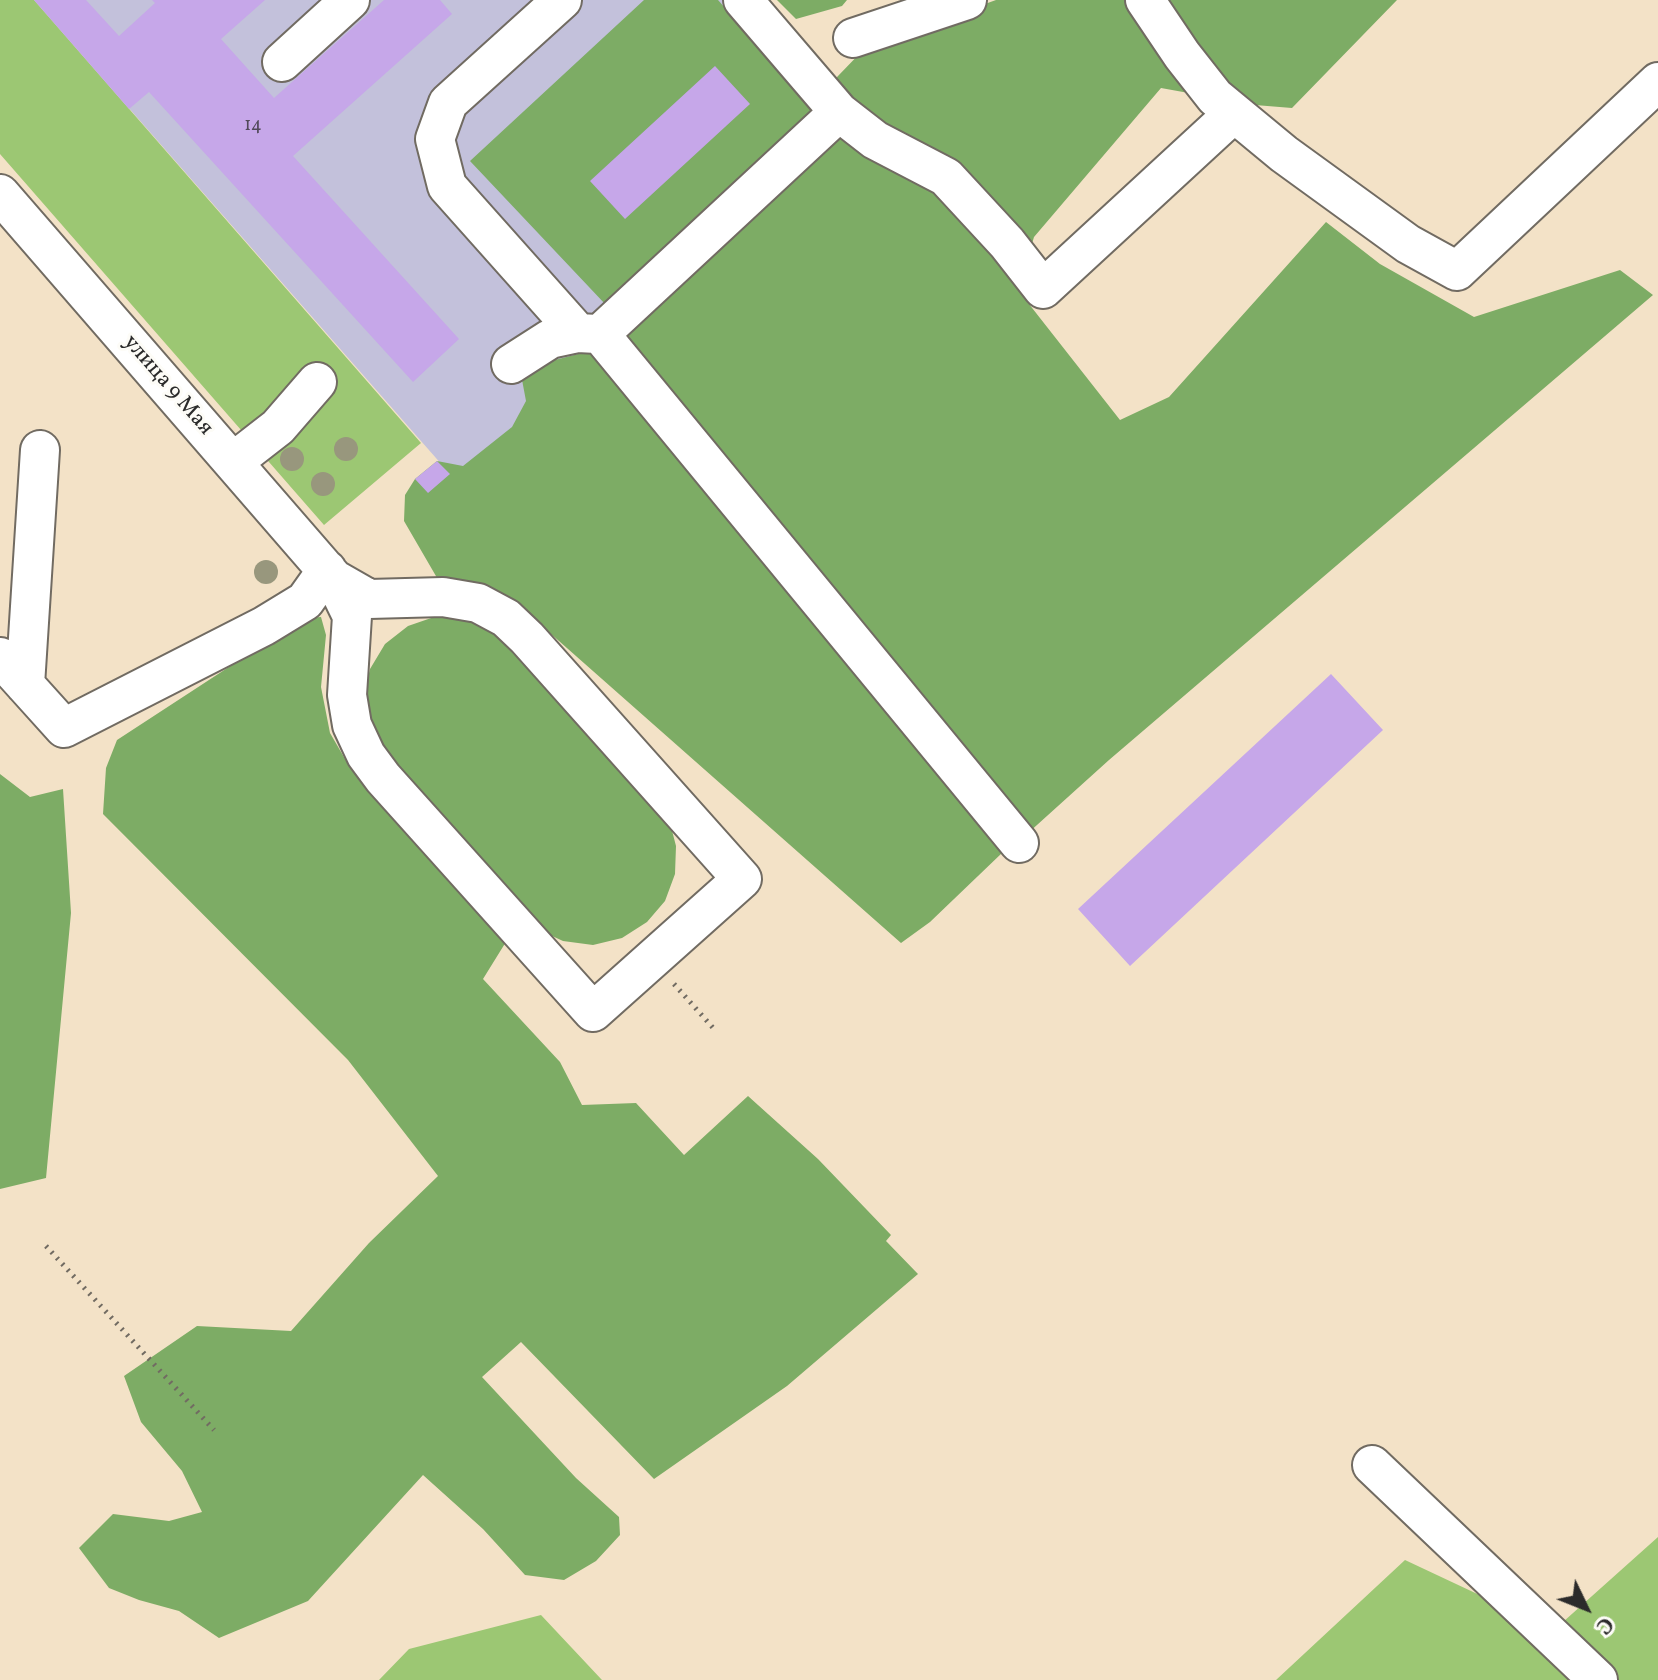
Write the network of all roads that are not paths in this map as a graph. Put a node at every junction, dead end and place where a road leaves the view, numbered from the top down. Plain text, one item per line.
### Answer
1 (350, 0) edge
2 (562, 0) edge
3 (743, 0) edge
4 (879, 0) edge
5 (967, 0) edge
6 (1145, 0) edge
7 (853, 38) junction
8 (282, 62) dead end
9 (808, 76) junction
10 (1658, 82) edge
11 (839, 112) junction
12 (1234, 113) junction
13 (0, 194) edge
14 (589, 334) junction
15 (511, 364) dead end
16 (317, 382) dead end
17 (40, 450) dead end
18 (233, 462) junction
19 (331, 574) junction
20 (12, 671) edge
21 (1019, 843) dead end
22 (1372, 1465) dead end
23 (1598, 1680) edge

1 - 8 street
2 - 14 street
3 - 9 street
4 - 7 street
5 - 7 street
6 - 12 street
7 - 9 street
9 - 11 street
10 - 12 street
11 - 12 street
11 - 14 street
13 - 18 street, улица 9 Мая
14 - 15 street
14 - 21 street
16 - 18 street
17 - 20 street
18 - 19 street, улица 9 Мая
19 - 19 street
19 - 20 street
22 - 23 street

